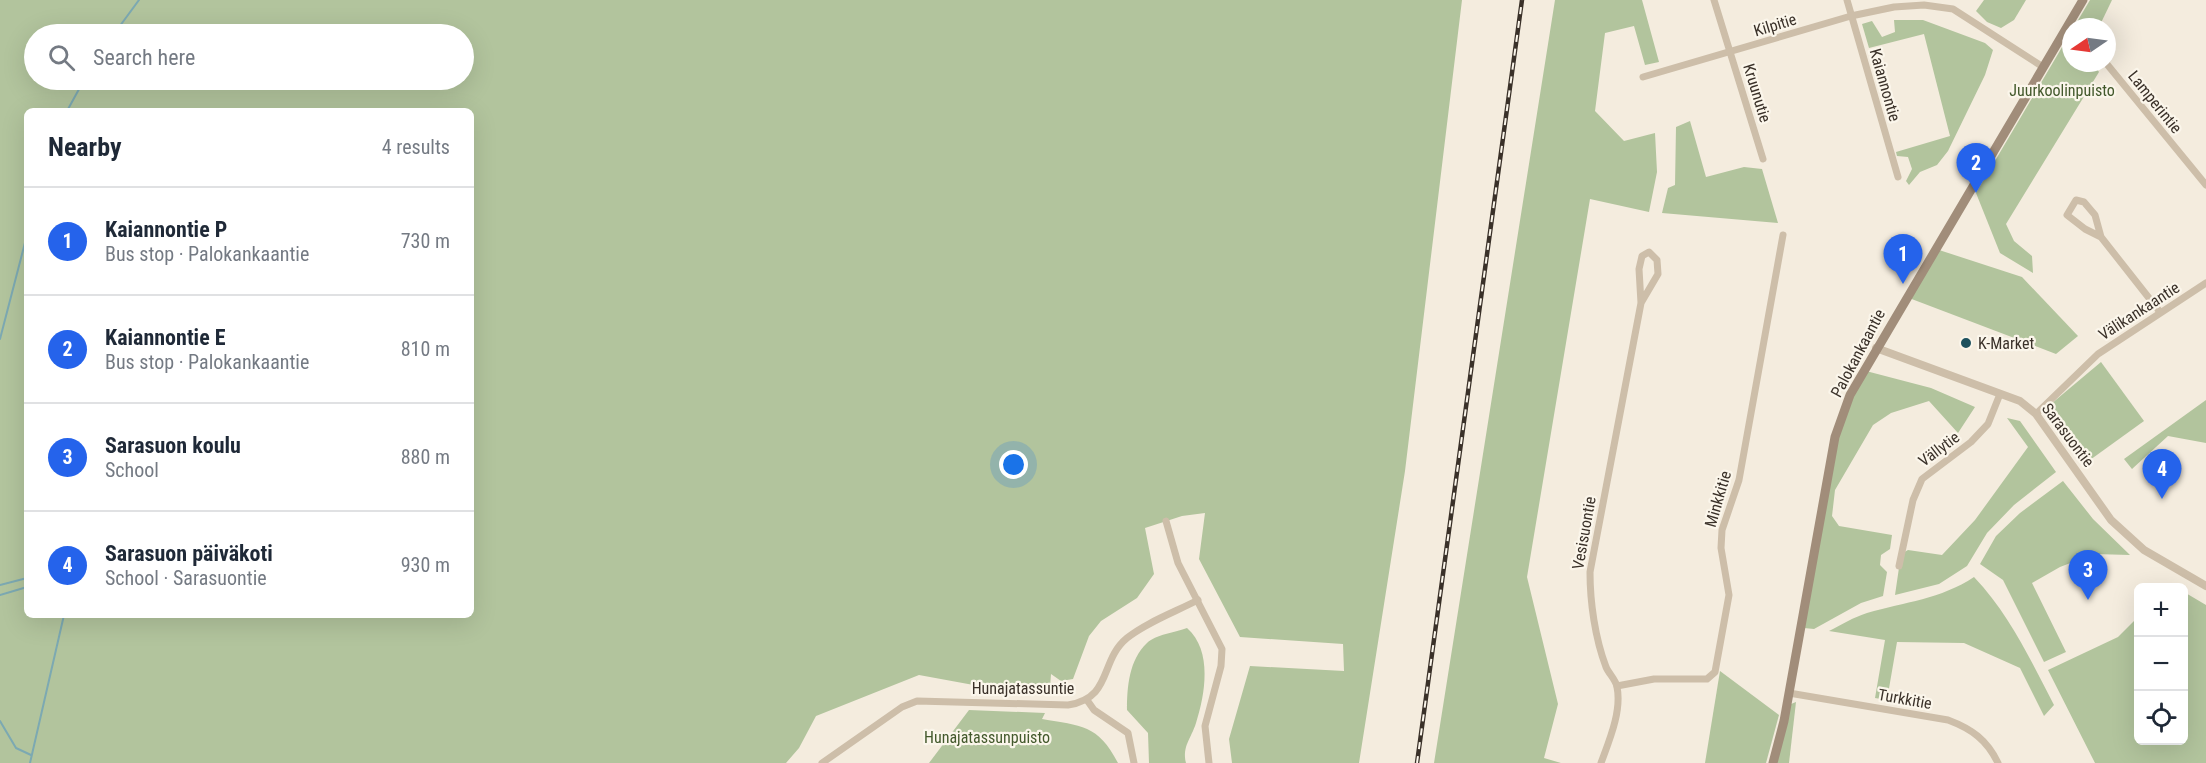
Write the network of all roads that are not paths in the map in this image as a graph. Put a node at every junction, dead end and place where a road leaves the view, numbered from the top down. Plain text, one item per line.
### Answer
1 (1714, 0) edge
2 (1846, 0) edge
3 (2083, 0) edge
4 (1851, 16) junction
5 (1730, 53) junction
6 (2043, 67) junction
7 (2113, 72) edge
8 (1643, 77) dead end
9 (1762, 159) dead end
10 (1898, 177) dead end
11 (2206, 185) edge
12 (1783, 235) dead end
13 (2101, 237) junction
14 (2206, 283) edge
15 (1641, 303) junction
16 (2160, 312) junction
17 (1876, 348) junction
18 (2000, 394) junction
19 (2036, 414) junction
20 (1166, 521) dead end
21 (1899, 566) dead end
22 (2206, 586) edge
23 (1198, 600) junction
24 (1617, 686) junction
25 (1789, 693) junction
26 (1088, 700) junction
27 (822, 763) edge
28 (1134, 763) edge
29 (1209, 763) edge
30 (1601, 763) edge
31 (1773, 763) edge
32 (1998, 763) edge

1 - 5 street, Kruunutie
2 - 4 street, Kaiannontie
3 - 6 main road, Palokankaantie
4 - 5 street, Kilpitie
4 - 6 street, Kilpitie
4 - 10 street, Kaiannontie
5 - 8 street, Kilpitie
5 - 9 street, Kruunutie
6 - 17 main road, Palokankaantie
7 - 11 street, Lamperintie
12 - 24 street, Minkkitie
13 - 13 street
13 - 16 street
14 - 16 street, Välikankaantie
15 - 15 street, Vesisuontie
15 - 24 street, Vesisuontie
16 - 19 street, Välikankaantie
17 - 18 street, Sarasuontie
17 - 25 main road, Palokankaantie
18 - 19 street, Sarasuontie
18 - 21 street, Vällytie
19 - 22 street, Sarasuontie
20 - 23 street
23 - 26 street, Hunajatassuntie
23 - 29 street
24 - 30 street
25 - 31 main road, Palokankaantie
25 - 32 street, Turkkitie
26 - 27 street, Hunajatassuntie
26 - 28 street

